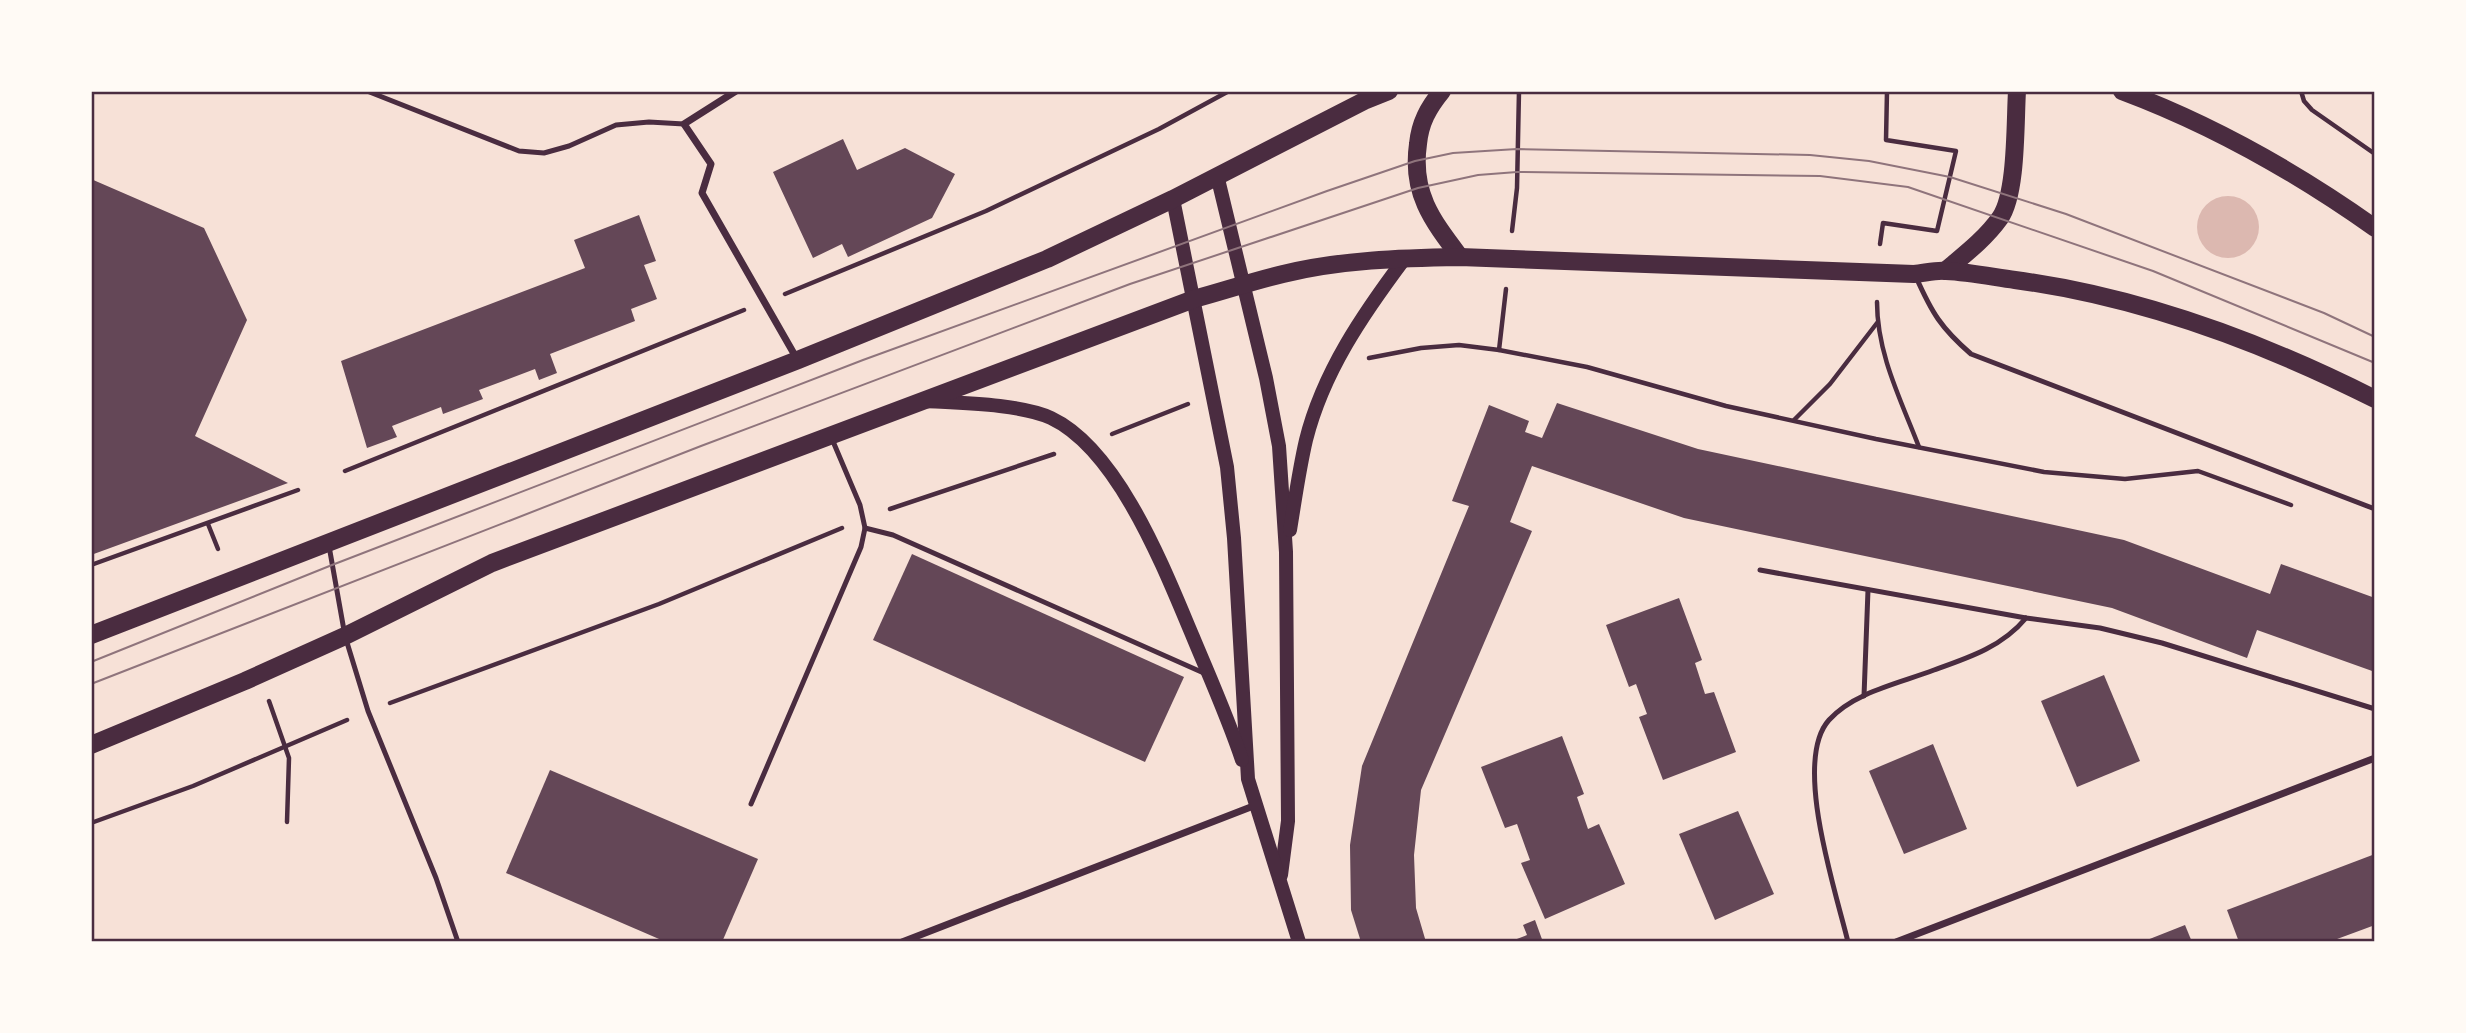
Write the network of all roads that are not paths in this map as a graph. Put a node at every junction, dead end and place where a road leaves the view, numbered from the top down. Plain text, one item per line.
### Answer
1 (367, 91) edge
2 (736, 91) edge
3 (1389, 91) edge
4 (1442, 91) edge
5 (2017, 91) edge
6 (2122, 91) edge
7 (684, 124) junction
8 (1217, 175) junction
9 (1173, 199) junction
10 (2375, 229) edge
11 (1460, 257) junction
12 (1405, 258) junction
13 (1945, 271) junction
14 (1914, 274) junction
15 (1244, 285) junction
16 (1194, 299) junction
17 (798, 360) junction
18 (2375, 399) edge
19 (920, 401) junction
20 (831, 436) junction
21 (2375, 509) edge
22 (865, 528) junction
23 (328, 542) junction
24 (1286, 552) junction
25 (1760, 570) dead end
26 (1868, 590) junction
27 (2026, 618) junction
28 (91, 635) edge
29 (345, 636) junction
30 (1209, 675) junction
31 (1864, 696) junction
32 (2375, 709) edge
33 (91, 745) edge
34 (2375, 758) edge
35 (1248, 779) junction
36 (751, 804) dead end
37 (1257, 805) junction
38 (1280, 879) junction
39 (458, 942) edge
40 (902, 942) edge
41 (1299, 942) edge
42 (1848, 942) edge
43 (1896, 942) edge

1 - 7 lane
2 - 7 street
3 - 8 main road
4 - 11 main road
5 - 13 main road
6 - 10 main road
7 - 17 street
8 - 9 main road
8 - 15 main road
9 - 16 main road
9 - 17 main road
11 - 12 main road
11 - 14 main road
12 - 15 main road
12 - 24 main road
13 - 14 main road
13 - 18 main road
14 - 21 lane
15 - 16 main road
15 - 24 main road
16 - 19 main road
16 - 35 main road
17 - 23 main road
19 - 20 main road
19 - 30 main road
20 - 22 lane
20 - 29 main road
22 - 30 lane
22 - 36 lane
23 - 28 main road
23 - 29 lane
24 - 38 main road
25 - 26 lane
26 - 27 lane
26 - 31 lane
27 - 31 lane
27 - 32 lane
29 - 33 main road
29 - 39 lane
30 - 35 main road
31 - 42 lane
34 - 43 street
35 - 37 main road
37 - 38 main road
37 - 40 street
38 - 41 main road

